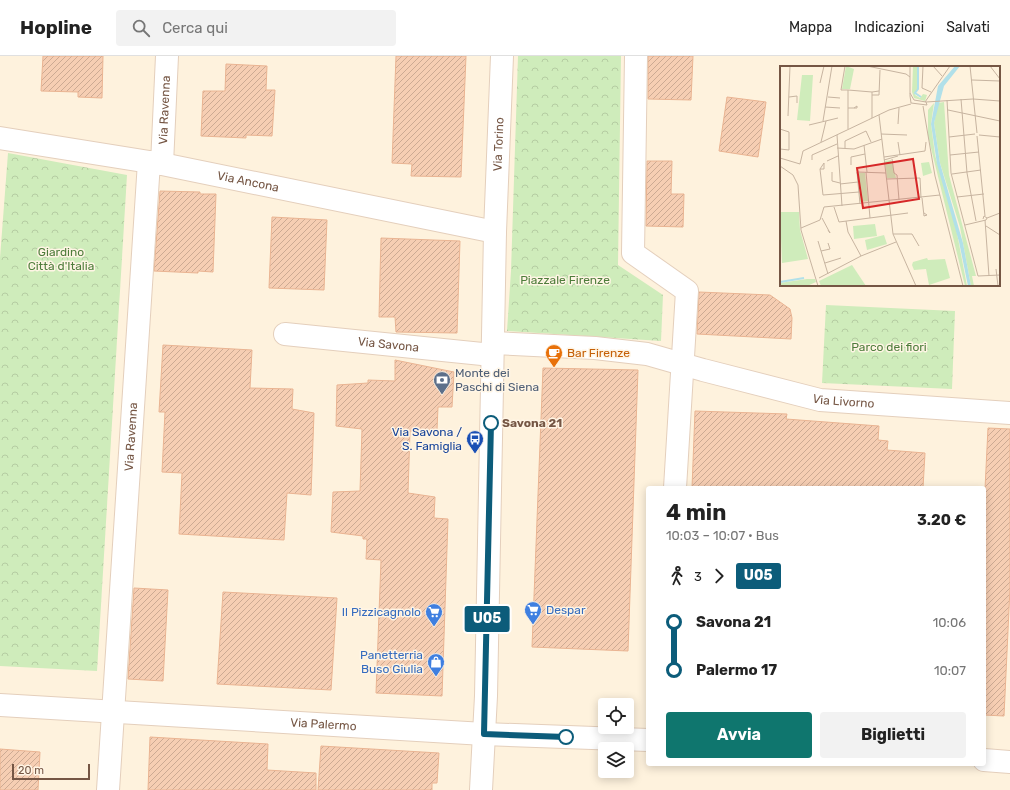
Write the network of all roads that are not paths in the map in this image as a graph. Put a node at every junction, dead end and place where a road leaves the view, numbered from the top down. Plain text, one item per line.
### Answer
1 (167, 56) edge
2 (502, 56) edge
3 (636, 56) edge
4 (0, 138) edge
5 (156, 163) junction
6 (495, 232) junction
7 (285, 334) dead end
8 (492, 349) junction
9 (682, 363) junction
10 (1010, 413) edge
11 (675, 486) edge
12 (0, 705) edge
13 (113, 711) junction
14 (484, 734) junction
15 (646, 740) edge
16 (986, 760) edge
17 (1010, 762) edge
18 (108, 790) edge
19 (481, 790) edge

1 - 5 street, Via Ravenna
2 - 6 street, Via Torino
3 - 9 street
4 - 5 street, Via Ancona
5 - 6 street, Via Ancona
5 - 13 street, Via Ravenna
6 - 8 street
7 - 8 street, Via Savona
8 - 9 street, Via Livorno
8 - 14 street
9 - 10 street, Via Livorno
9 - 11 street
12 - 13 street, Via Palermo
13 - 14 street, Via Palermo
13 - 18 street, Via Ravenna
14 - 15 street, Via Palermo
14 - 19 street
16 - 17 street

